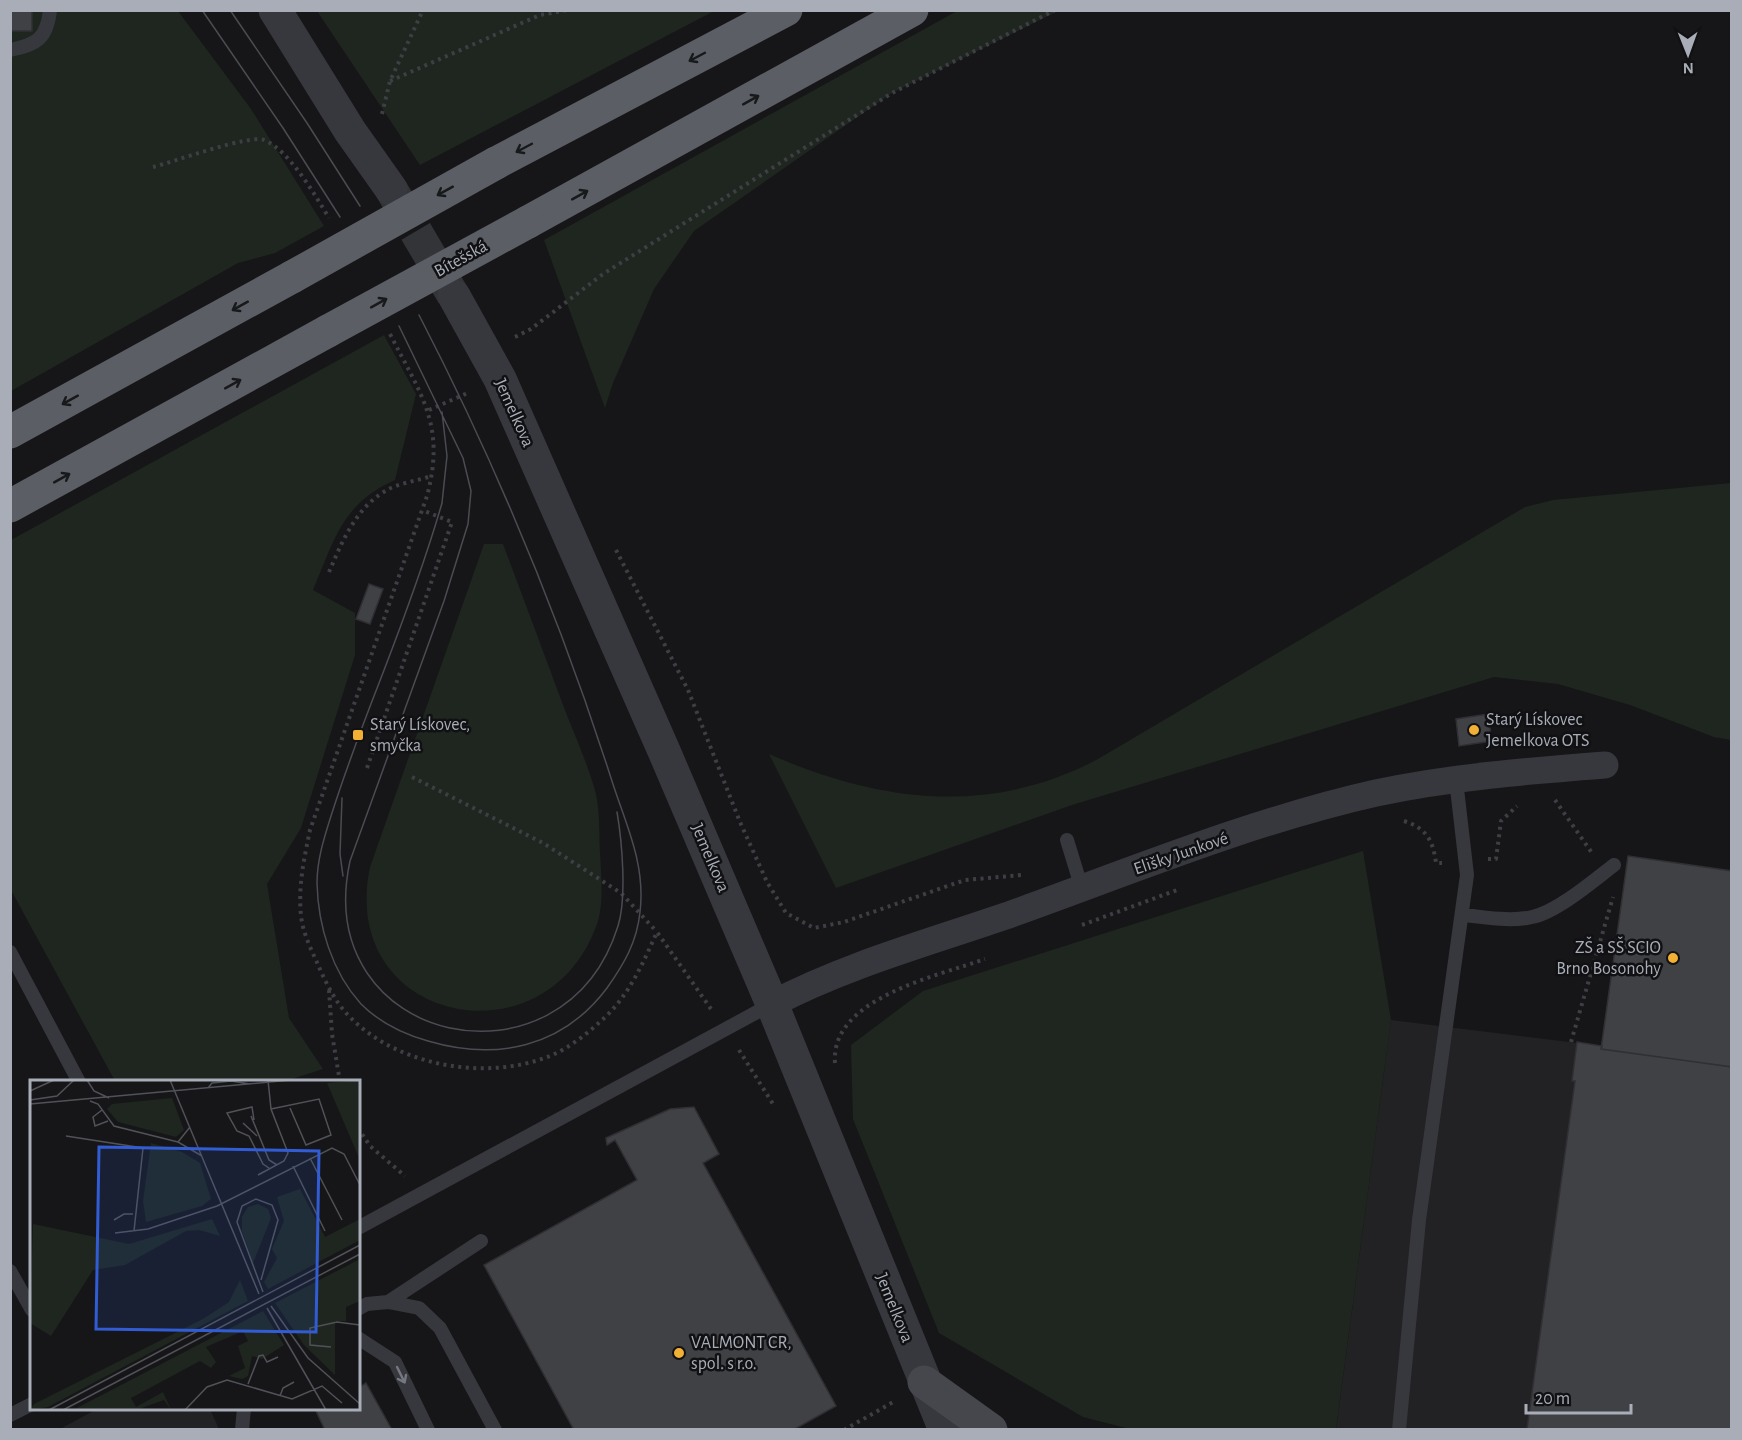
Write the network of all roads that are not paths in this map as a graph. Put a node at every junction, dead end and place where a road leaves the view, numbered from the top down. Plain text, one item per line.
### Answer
1 (50, 10) edge
2 (276, 10) edge
3 (786, 10) edge
4 (912, 10) edge
5 (10, 50) edge
6 (391, 189) tunnel mouth
7 (454, 296) tunnel mouth
8 (10, 432) edge
9 (10, 506) edge
10 (1605, 765) dead end
11 (1456, 780) junction
12 (1067, 840) dead end
13 (1614, 865) dead end
14 (1082, 889) junction
15 (1462, 915) junction
16 (10, 952) edge
17 (772, 1004) junction
18 (78, 1080) edge
19 (360, 1227) edge
20 (481, 1241) dead end
21 (10, 1271) edge
22 (388, 1302) junction
23 (30, 1306) edge
24 (360, 1308) edge
25 (360, 1339) edge
26 (913, 1390) junction
27 (30, 1405) edge
28 (244, 1410) edge
29 (10, 1415) edge
30 (242, 1430) edge
31 (429, 1430) edge
32 (495, 1430) edge
33 (945, 1430) edge
34 (991, 1430) edge
35 (1399, 1430) edge

1 - 5 lane
2 - 6 street
3 -> 8 highway, bridge
9 -> 4 highway, Bítešská, bridge
7 - 17 street, Jemelkova
10 - 11 street, Elišky Junkové
11 - 14 street, Elišky Junkové
11 - 15 lane
12 - 14 lane
13 - 15 lane
14 - 17 street, Elišky Junkové
15 - 35 lane
16 - 18 lane
17 - 19 lane
17 - 26 street, Jemelkova
20 - 22 lane
21 - 23 lane
22 - 24 lane
22 - 32 lane
25 -> 31 lane
26 - 33 street, Jemelkova
26 - 34 main road
27 - 29 lane
28 - 30 lane

